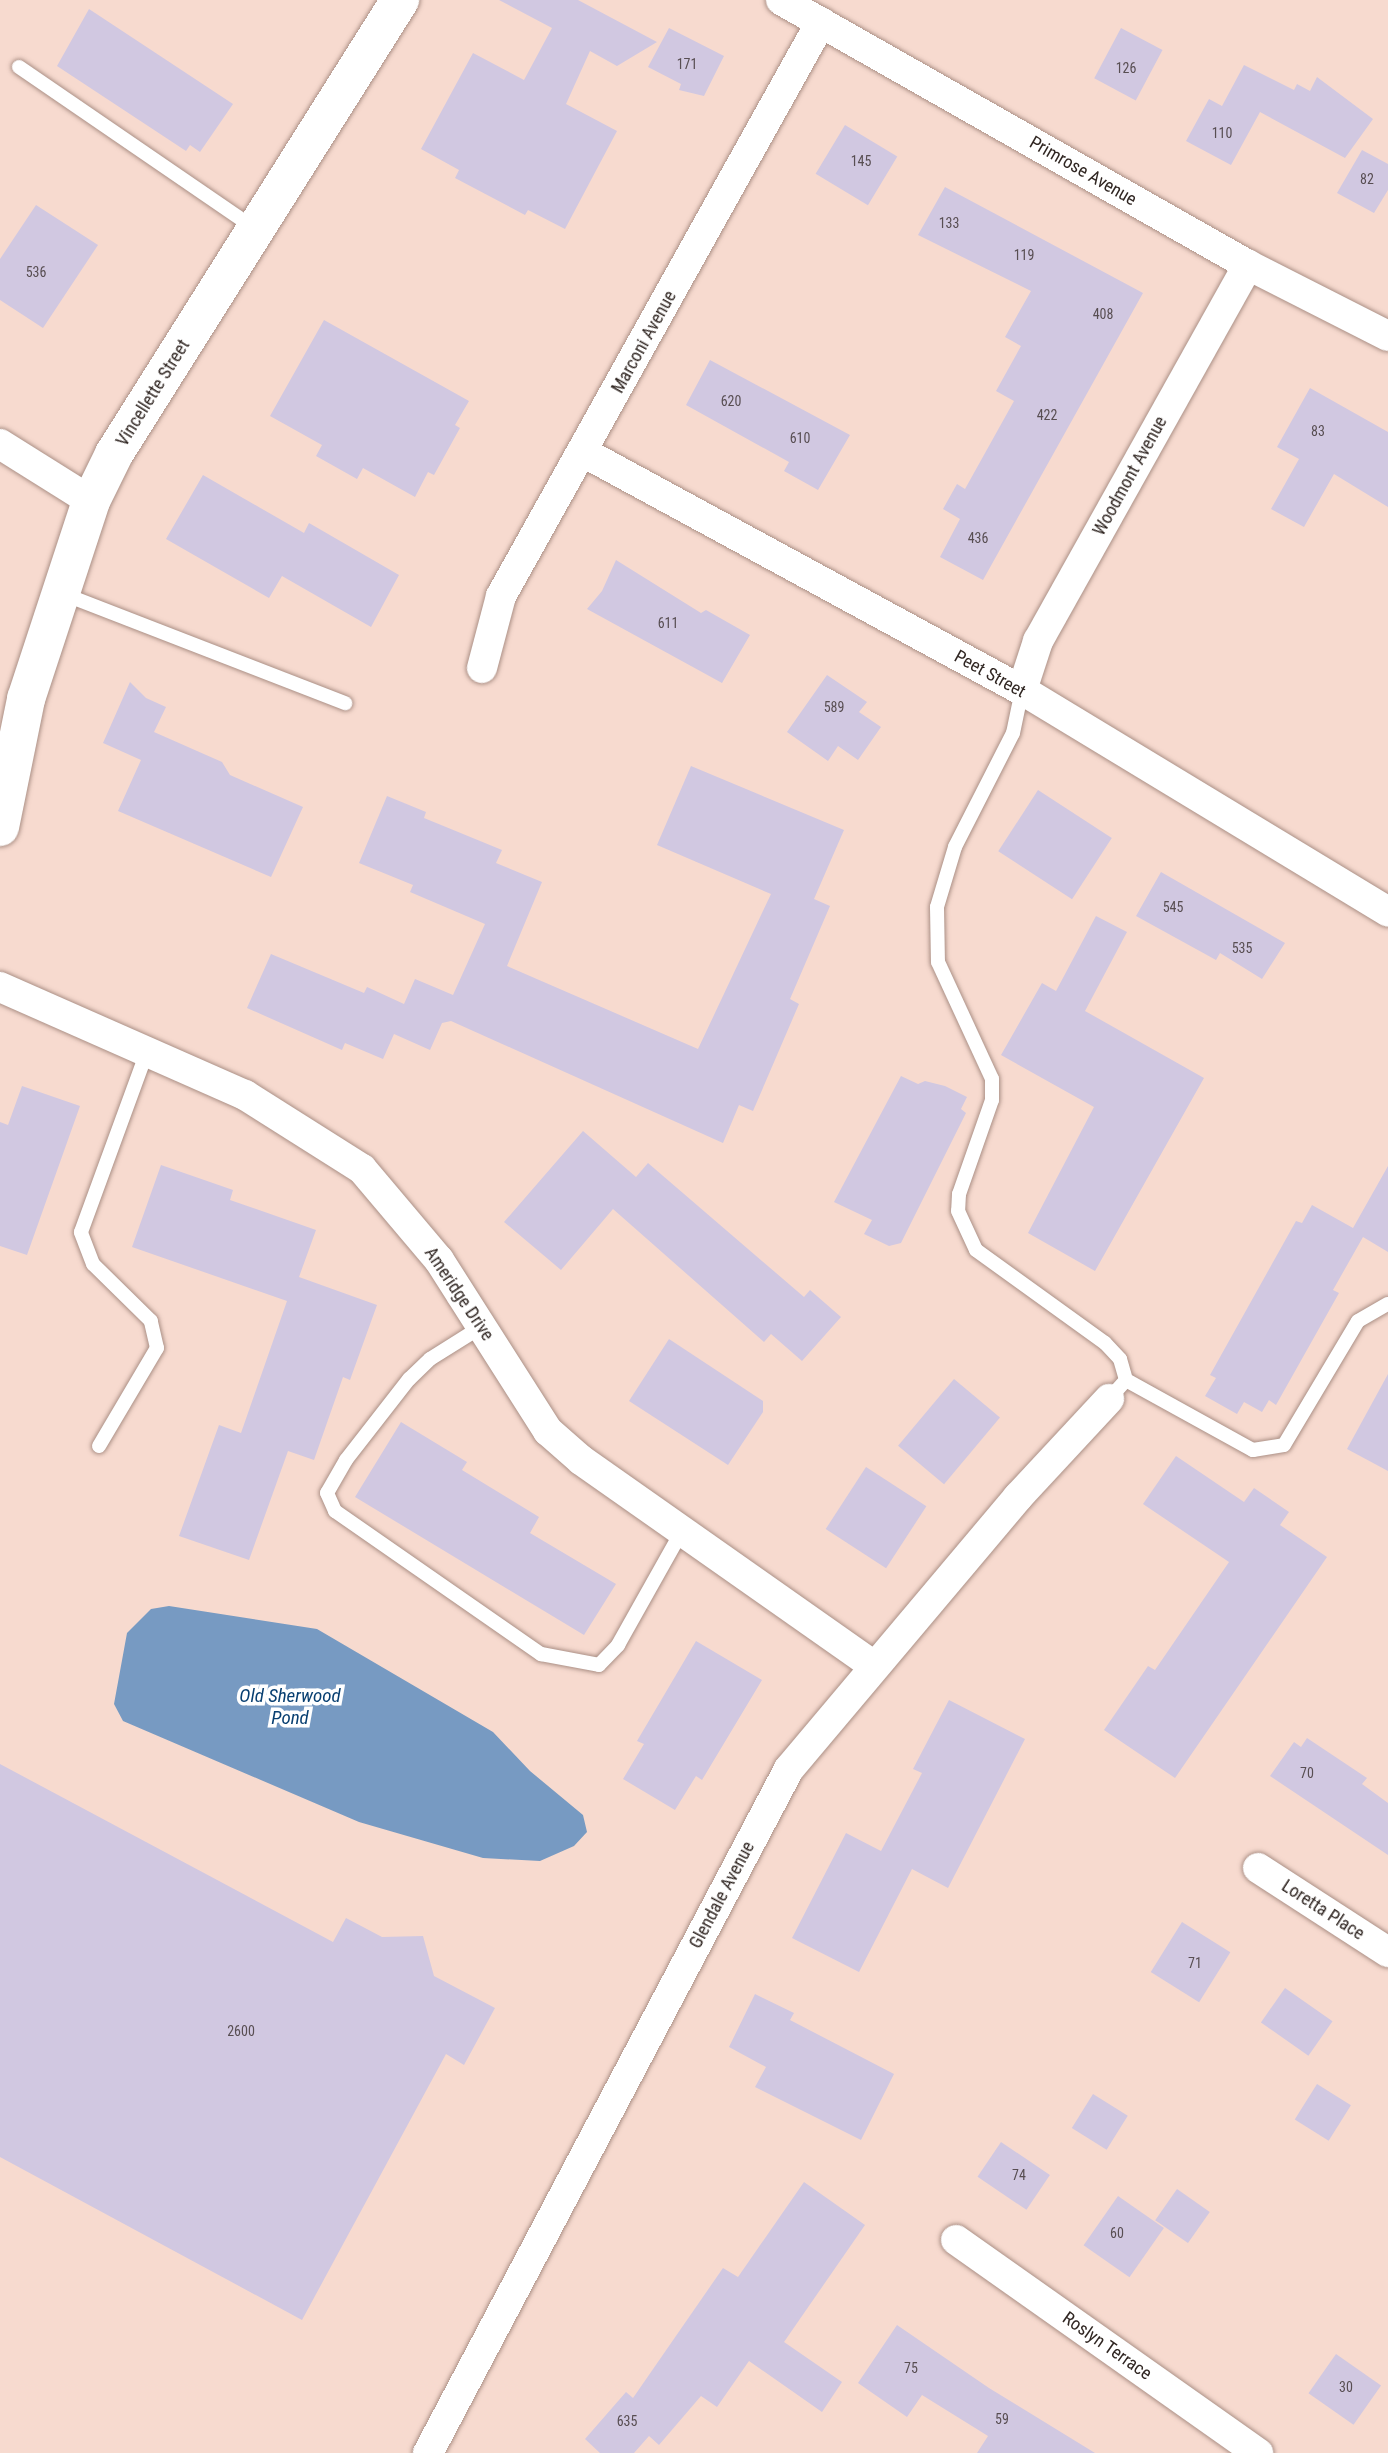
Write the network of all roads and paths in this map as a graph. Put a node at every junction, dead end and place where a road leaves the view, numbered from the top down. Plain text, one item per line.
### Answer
1 (400, 0) edge
2 (781, 0) edge
3 (821, 22) junction
4 (19, 67) dead end
5 (255, 228) junction
6 (1248, 265) junction
7 (1388, 336) edge
8 (0, 444) edge
9 (583, 452) junction
10 (91, 501) junction
11 (60, 593) junction
12 (482, 668) dead end
13 (1022, 690) junction
14 (345, 703) dead end
15 (0, 827) edge
16 (1387, 908) edge
17 (0, 988) edge
18 (147, 1052) junction
19 (1388, 1304) edge
20 (481, 1327) junction
21 (1117, 1390) junction
22 (99, 1446) dead end
23 (682, 1531) junction
24 (874, 1666) junction
25 (1258, 1868) dead end
26 (1388, 1952) edge
27 (956, 2240) dead end
28 (428, 2453) edge
29 (1258, 2453) edge

1 - 5 street, Vincellette Street
2 - 3 street, Primrose Avenue
3 - 6 street, Primrose Avenue
3 - 9 street, Marconi Avenue
4 - 5 lane
5 - 10 street, Vincellette Street
6 - 7 street, Primrose Avenue
6 - 13 street, Woodmont Avenue
8 - 10 street
9 - 12 street, Marconi Avenue
9 - 13 street, Peet Street
10 - 11 street, Vincellette Street
11 - 14 lane
11 - 15 street, Vincellette Street
13 - 16 street, Peet Street
13 - 21 lane
17 - 18 street, Ameridge Drive
18 - 20 street, Ameridge Drive
18 - 22 lane
19 - 21 lane
20 - 23 street, Ameridge Drive
20 - 23 lane
21 - 24 street, Glendale Avenue
23 - 24 street, Ameridge Drive
24 - 28 street, Glendale Avenue
25 - 26 street, Loretta Place
27 - 29 street, Roslyn Terrace

